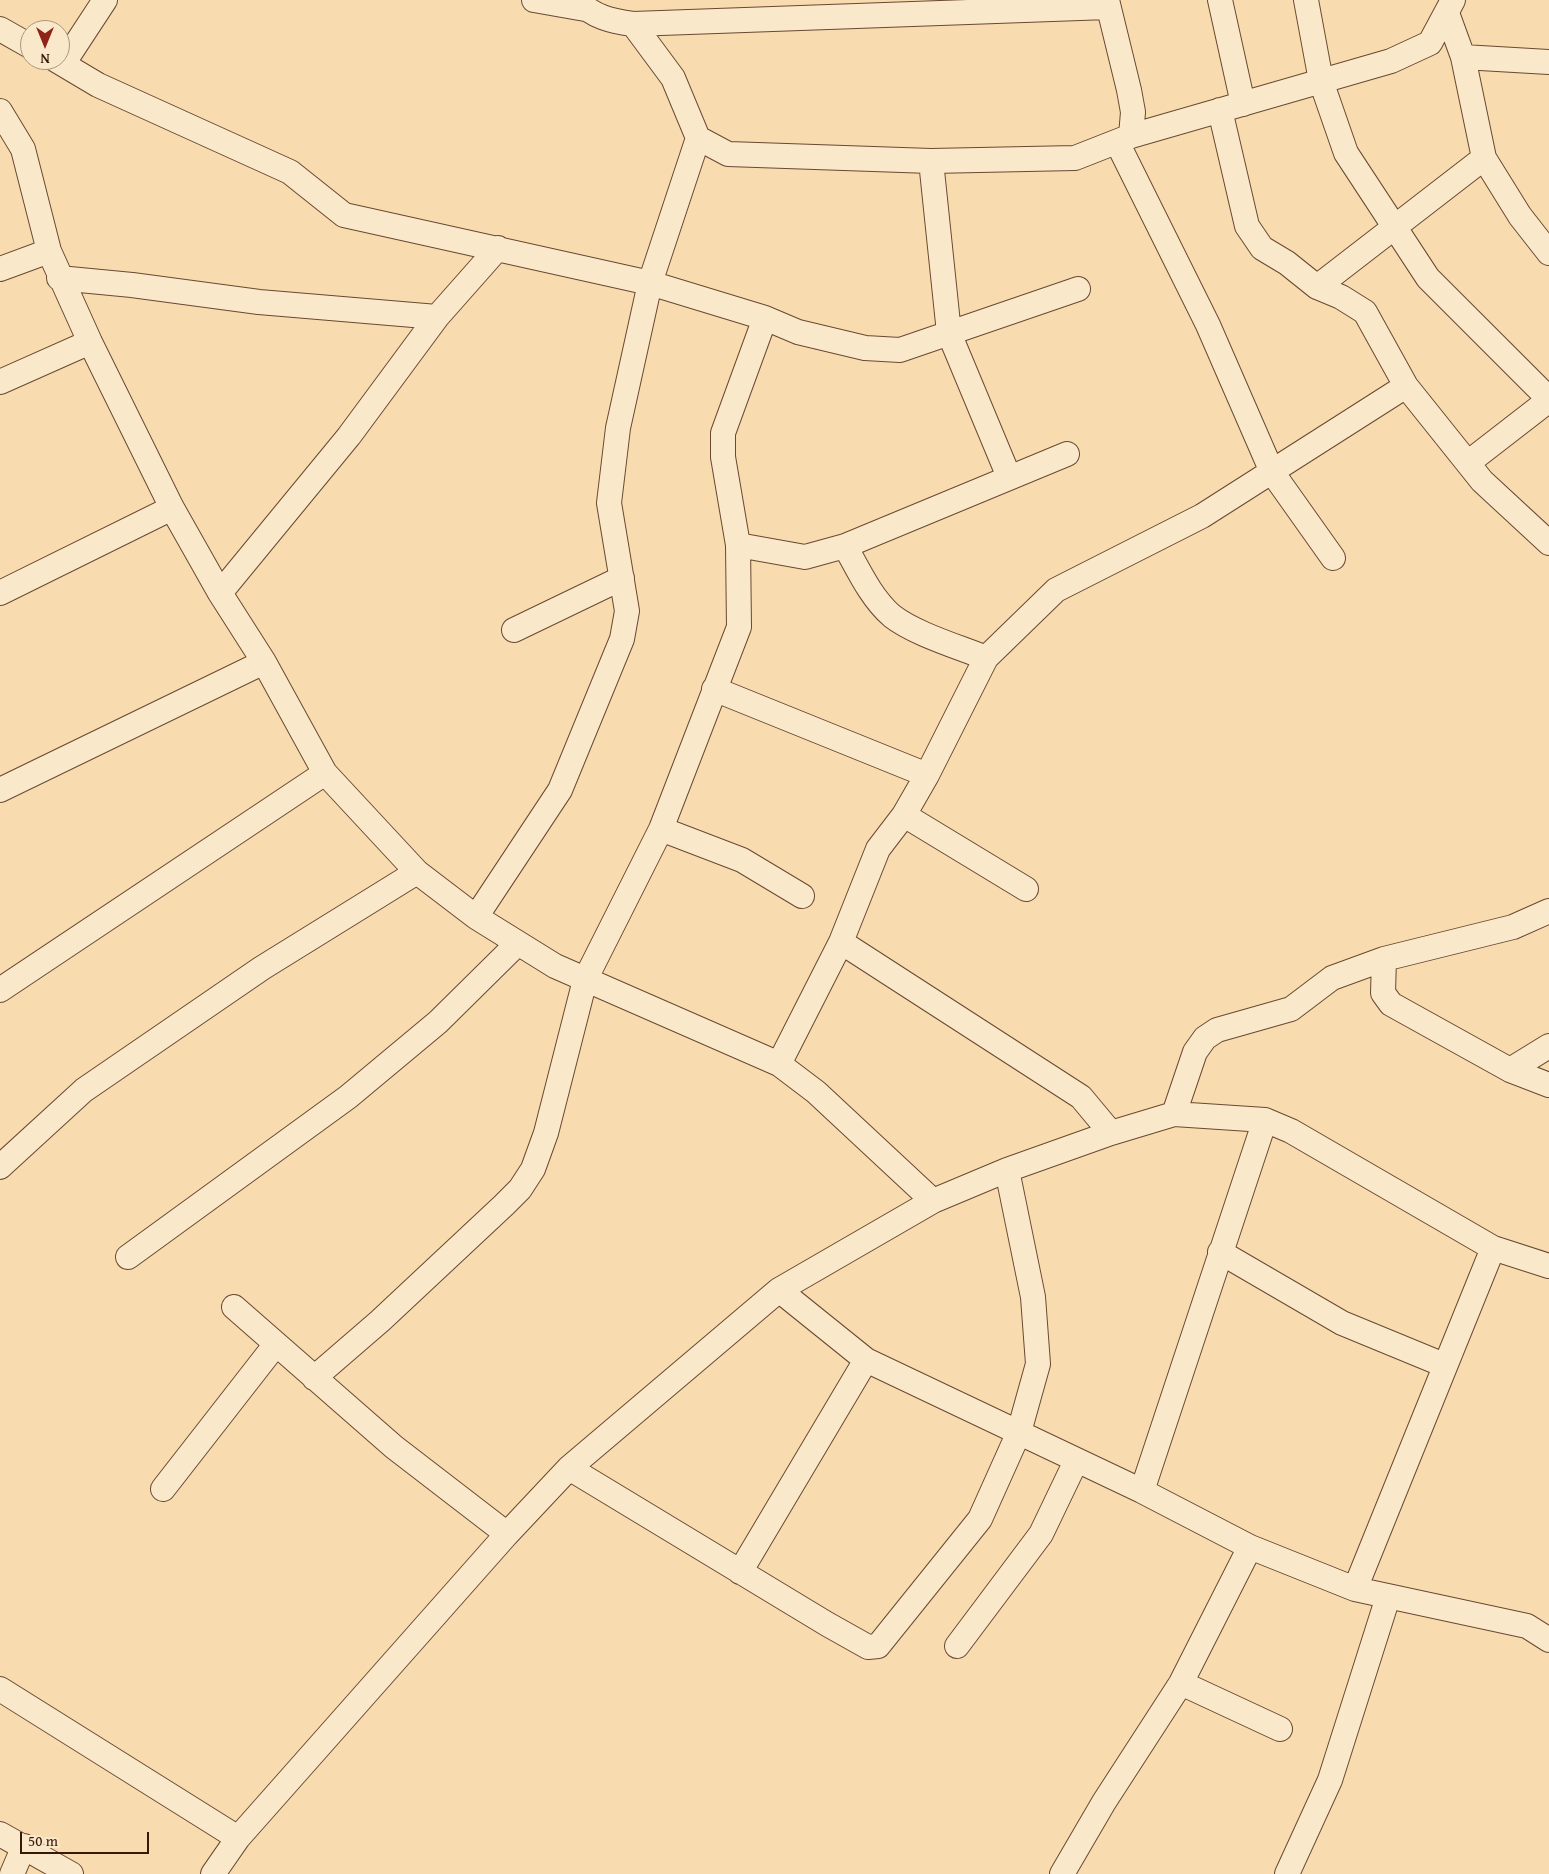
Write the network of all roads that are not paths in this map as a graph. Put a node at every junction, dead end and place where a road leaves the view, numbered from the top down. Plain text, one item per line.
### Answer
1 (105, 0) edge
2 (534, 0) edge
3 (1220, 0) edge
4 (1306, 0) edge
5 (1107, 3) edge
6 (581, 4) edge
7 (1450, 6) edge
8 (931, 7) edge
9 (633, 24) junction
10 (0, 29) edge
11 (20, 40) edge
12 (70, 47) edge
13 (1463, 57) junction
14 (1549, 62) edge
15 (70, 68) edge
16 (1322, 81) junction
17 (1243, 104) junction
18 (1220, 110) junction
19 (0, 111) edge
20 (698, 138) junction
21 (1124, 139) junction
22 (1484, 158) junction
23 (931, 161) junction
24 (1395, 226) junction
25 (498, 248) junction
26 (49, 251) junction
27 (1549, 253) edge
28 (0, 269) edge
29 (59, 278) junction
30 (650, 283) junction
31 (1317, 287) junction
32 (1078, 289) dead end
33 (437, 317) junction
34 (765, 318) junction
35 (949, 333) junction
36 (90, 342) junction
37 (0, 382) edge
38 (1406, 386) junction
39 (1549, 400) edge
40 (1067, 454) dead end
41 (1469, 462) junction
42 (1272, 472) junction
43 (1009, 477) junction
44 (172, 508) junction
45 (1549, 543) edge
46 (738, 545) junction
47 (845, 546) junction
48 (1333, 558) dead end
49 (622, 578) junction
50 (0, 593) edge
51 (220, 593) junction
52 (514, 630) dead end
53 (986, 658) junction
54 (264, 662) junction
55 (714, 690) junction
56 (325, 773) junction
57 (927, 775) junction
58 (0, 790) edge
59 (904, 815) junction
60 (661, 829) junction
61 (417, 872) junction
62 (1026, 889) dead end
63 (802, 896) dead end
64 (1549, 911) edge
65 (476, 917) junction
66 (841, 942) junction
67 (518, 943) junction
68 (1384, 959) junction
69 (585, 980) junction
70 (0, 990) edge
71 (1549, 1046) edge
72 (779, 1064) junction
73 (1510, 1070) junction
74 (1549, 1085) edge
75 (1174, 1114) junction
76 (1265, 1120) junction
77 (1111, 1133) junction
78 (0, 1167) edge
79 (1006, 1170) junction
80 (933, 1201) junction
81 (1493, 1248) junction
82 (1220, 1252) junction
83 (128, 1257) dead end
84 (1549, 1266) edge
85 (779, 1290) junction
86 (234, 1307) dead end
87 (276, 1344) junction
88 (866, 1360) junction
89 (1444, 1365) junction
90 (314, 1378) junction
91 (1019, 1432) junction
92 (1076, 1461) junction
93 (568, 1468) junction
94 (163, 1490) dead end
95 (1142, 1491) junction
96 (507, 1534) junction
97 (1250, 1546) junction
98 (740, 1572) junction
99 (1355, 1589) junction
100 (1388, 1597) junction
101 (1549, 1640) edge
102 (957, 1646) dead end
103 (1181, 1683) junction
104 (0, 1689) edge
105 (1280, 1729) dead end
106 (0, 1834) edge
107 (238, 1838) junction
108 (24, 1846) junction
109 (12, 1874) edge
110 (71, 1874) edge
111 (213, 1874) edge
112 (1062, 1874) edge
113 (1288, 1874) edge

1 - 12 street
2 - 6 street
3 - 17 street
4 - 16 street
5 - 8 street
5 - 21 street
6 - 9 street
7 - 13 street
7 - 16 street
8 - 9 street
9 - 20 street
10 - 11 street
13 - 14 street
13 - 22 street
15 - 25 street
16 - 17 street
16 - 24 street
17 - 18 street
18 - 21 street
18 - 31 street
19 - 26 street
20 - 23 street
20 - 30 street
21 - 23 street
21 - 42 street
22 - 24 street
22 - 27 street
23 - 35 street
24 - 31 street
24 - 39 street
25 - 30 street
25 - 33 street
26 - 28 street
26 - 29 street
29 - 33 street
29 - 36 street
30 - 34 street
30 - 49 street
31 - 38 street
32 - 35 street
33 - 51 street
34 - 35 street
34 - 46 street
35 - 43 street
36 - 37 street
36 - 44 street
38 - 41 street
38 - 42 street
39 - 41 street
40 - 43 street
41 - 45 street
42 - 48 street
42 - 53 street
43 - 47 street
44 - 50 street
44 - 51 street
46 - 47 street
46 - 55 street
47 - 53 street
49 - 52 street
49 - 65 street
51 - 54 street
53 - 57 street
54 - 56 street
54 - 58 street
55 - 57 street
55 - 60 street
56 - 61 street
56 - 70 street
57 - 59 street
59 - 62 street
59 - 66 street
60 - 63 street
60 - 69 street
61 - 65 street
61 - 78 street
64 - 68 street
65 - 67 street
66 - 72 street
66 - 77 street
67 - 69 street
67 - 83 street
68 - 73 street
68 - 75 street
69 - 72 street
69 - 90 street
71 - 73 street
72 - 80 street
73 - 74 street
75 - 76 street
75 - 77 street
76 - 81 street
76 - 82 street
77 - 79 street
79 - 80 street
79 - 91 street
80 - 85 street
81 - 84 street
81 - 89 street
82 - 89 street
82 - 95 street
85 - 88 street
85 - 93 street
86 - 87 street
87 - 90 street
87 - 94 street
88 - 91 street
88 - 98 street
89 - 99 street
90 - 96 street
91 - 92 street
91 - 98 street
92 - 95 street
92 - 102 street
93 - 96 street
93 - 98 street
95 - 97 street
96 - 107 street
97 - 99 street
97 - 103 street
99 - 100 street
100 - 101 street
100 - 113 street
103 - 105 street
103 - 112 street
104 - 107 street
106 - 108 street
107 - 111 street
108 - 109 street
108 - 110 street

